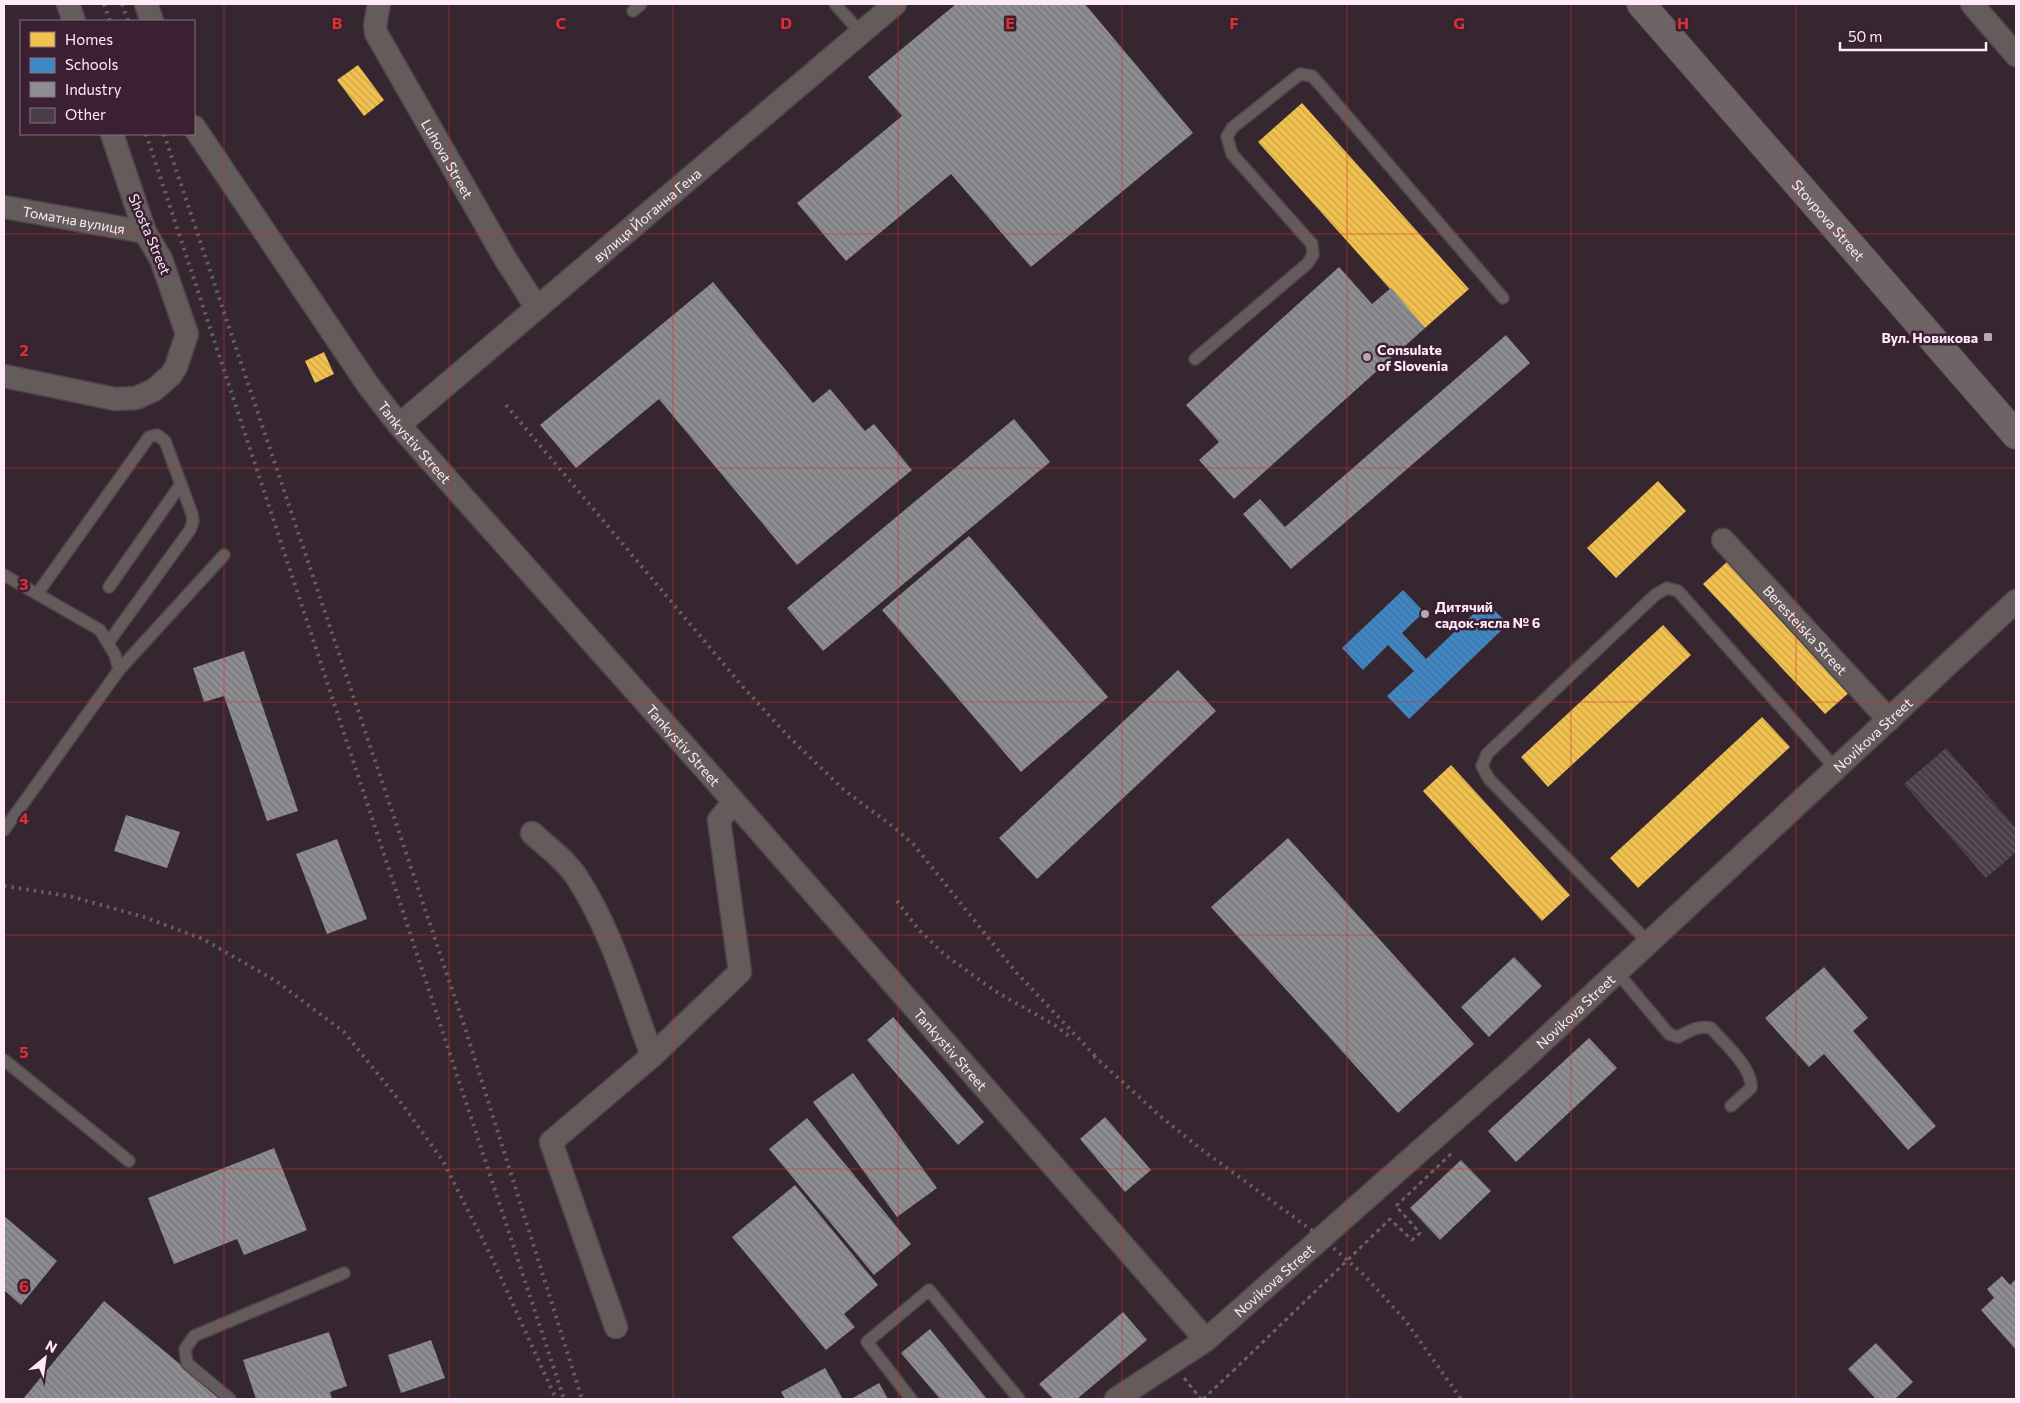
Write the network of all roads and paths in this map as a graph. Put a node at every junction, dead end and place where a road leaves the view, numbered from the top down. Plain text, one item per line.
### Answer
1 (68, 4) edge
2 (146, 4) edge
3 (379, 4) edge
4 (835, 4) edge
5 (895, 4) edge
6 (1641, 4) edge
7 (1972, 4) edge
8 (74, 20) edge
9 (152, 20) edge
10 (862, 33) junction
11 (2016, 55) edge
12 (195, 128) edge
13 (112, 135) edge
14 (4, 207) edge
15 (145, 232) junction
16 (1503, 298) dead end
17 (537, 308) junction
18 (1195, 360) dead end
19 (4, 376) edge
20 (399, 425) junction
21 (2016, 435) edge
22 (181, 484) junction
23 (1723, 540) dead end
24 (224, 555) dead end
25 (4, 575) edge
26 (109, 587) dead end
27 (37, 594) junction
28 (2016, 601) edge
29 (108, 644) junction
30 (119, 670) junction
31 (1889, 720) junction
32 (1836, 769) junction
33 (734, 802) junction
34 (4, 830) edge
35 (532, 833) dead end
36 (1649, 943) junction
37 (1617, 972) junction
38 (652, 1056) junction
39 (4, 1060) edge
40 (1731, 1106) dead end
41 (129, 1161) dead end
42 (1396, 1206) dead end
43 (344, 1273) dead end
44 (616, 1327) dead end
45 (1206, 1340) junction
46 (1171, 1362) junction
47 (230, 1399) edge
48 (911, 1399) edge
49 (1019, 1399) edge
50 (1116, 1399) edge
51 (1202, 1399) edge

1 - 8 street
2 - 9 street
3 - 17 street, Luhova Street
4 - 10 lane
5 - 10 street, вулиця Йоганна Гена
6 - 21 main road, Stovpova Street
7 - 11 street
10 - 17 street, вулиця Йоганна Гена
12 - 20 street, Tankystiv Street
13 - 15 street, Shosta Street
14 - 15 street, Томатна вулиця
15 - 19 street, Shosta Street
16 - 18 lane
17 - 20 street, вулиця Йоганна Гена
20 - 33 street, Tankystiv Street
22 - 26 lane
22 - 27 lane
22 - 29 lane
23 - 31 street, Beresteiska Street
24 - 30 lane
25 - 27 lane
27 - 29 lane
28 - 31 street, Novikova Street
29 - 30 lane
30 - 34 lane
31 - 32 street, Novikova Street
32 - 36 street, Novikova Street
32 - 36 lane
33 - 38 street
33 - 45 street, Tankystiv Street
35 - 38 street
36 - 37 street, Novikova Street
37 - 40 lane
37 - 45 street, Novikova Street
38 - 44 street
39 - 41 lane
42 - 51 path, bridge
43 - 47 lane
45 - 46 street, Novikova Street
46 - 50 street, Novikova Street
46 - 51 path
48 - 49 lane

